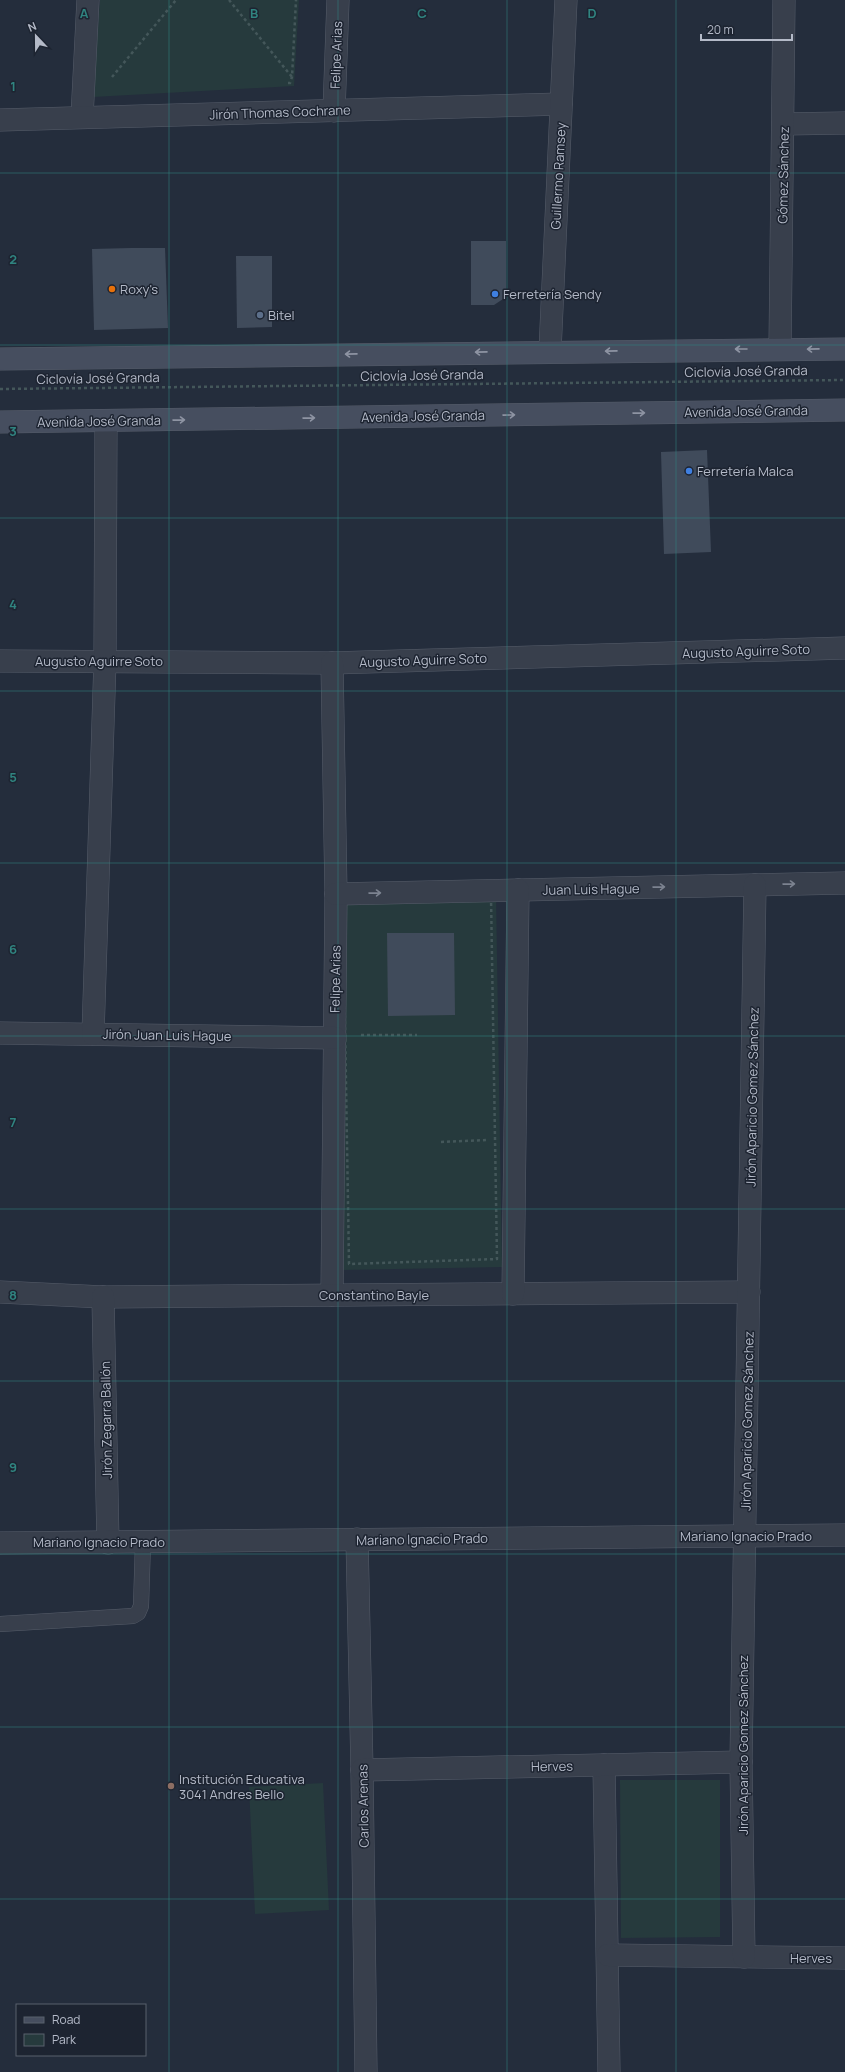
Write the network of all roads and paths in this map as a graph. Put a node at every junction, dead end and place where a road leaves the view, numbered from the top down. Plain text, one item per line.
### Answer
1 (88, 0) edge
2 (176, 0) edge
3 (229, 0) edge
4 (296, 0) edge
5 (338, 0) edge
6 (566, 0) edge
7 (784, 0) edge
8 (292, 77) junction
9 (107, 83) dead end
10 (283, 84) dead end
11 (561, 104) junction
12 (334, 111) junction
13 (82, 117) junction
14 (0, 120) edge
15 (845, 123) edge
16 (783, 124) junction
17 (845, 348) edge
18 (780, 349) junction
19 (550, 352) junction
20 (0, 359) edge
21 (845, 380) edge
22 (0, 389) edge
23 (845, 410) edge
24 (106, 421) junction
25 (0, 422) edge
26 (845, 648) edge
27 (0, 661) edge
28 (105, 661) junction
29 (332, 663) junction
30 (845, 883) edge
31 (755, 885) junction
32 (518, 890) junction
33 (336, 894) junction
34 (0, 1033) edge
35 (93, 1034) junction
36 (417, 1035) dead end
37 (340, 1036) junction
38 (495, 1139) junction
39 (441, 1142) dead end
40 (0, 1292) edge
41 (748, 1292) junction
42 (513, 1294) junction
43 (332, 1295) junction
44 (103, 1297) junction
45 (845, 1535) edge
46 (745, 1536) junction
47 (357, 1539) junction
48 (143, 1542) junction
49 (0, 1543) edge
50 (108, 1543) junction
51 (0, 1624) edge
52 (741, 1762) junction
53 (604, 1765) junction
54 (362, 1770) junction
55 (608, 1955) junction
56 (744, 1957) junction
57 (845, 1958) edge
58 (366, 2072) edge
59 (609, 2072) edge

1 - 13 street
2 - 9 path
3 - 8 path
4 - 8 path
5 - 12 street, Felipe Arias
6 - 11 street, Guillermo Ramsey
7 - 16 street, Gómez Sánchez
8 - 10 path
11 - 12 street, Jirón Thomas Cochrane
11 - 19 street, Guillermo Ramsey
12 - 13 street, Jirón Thomas Cochrane
13 - 14 street, Jirón Thomas Cochrane
15 - 16 street
16 - 18 street, Gómez Sánchez
17 -> 18 main road
18 -> 19 main road
19 -> 20 main road
21 - 22 path, Ciclovía José Granda
24 -> 23 main road, Avenida José Granda
24 - 25 main road, Avenida José Granda
24 - 28 street
26 - 29 street, Augusto Aguirre Soto
27 - 28 street, Augusto Aguirre Soto
28 - 29 street, Augusto Aguirre Soto
28 - 35 street
29 - 33 street, Felipe Arias
31 -> 30 street, Juan Luis Hague
32 -> 31 street, Juan Luis Hague
31 - 41 street, Jirón Aparicio Gomez Sánchez
33 -> 32 street, Juan Luis Hague
32 - 42 street
33 - 37 street, Felipe Arias
34 - 35 street, Jirón Juan Luis Hague
35 - 37 street, Jirón Juan Luis Hague
36 - 37 path
37 - 38 path
37 - 38 path
37 - 43 street, Felipe Arias
38 - 39 path
40 - 44 street, Constantino Bayle
41 - 42 street, Constantino Bayle
41 - 46 street, Jirón Aparicio Gomez Sánchez
42 - 43 street, Constantino Bayle
43 - 44 street, Constantino Bayle
44 - 50 street, Jirón Zegarra Ballón
45 - 46 street, Mariano Ignacio Prado
46 - 47 street, Mariano Ignacio Prado
46 - 52 street, Jirón Aparicio Gomez Sánchez
47 - 48 street, Mariano Ignacio Prado
47 - 54 street, Carlos Arenas
48 - 50 street, Mariano Ignacio Prado
48 - 51 lane
49 - 50 street, Mariano Ignacio Prado
52 - 53 street, Herves
52 - 56 street, Jirón Aparicio Gomez Sánchez
53 - 54 street, Herves
53 - 55 street
54 - 58 street, Carlos Arenas
55 - 56 street, Herves
55 - 59 street
56 - 57 street, Herves

